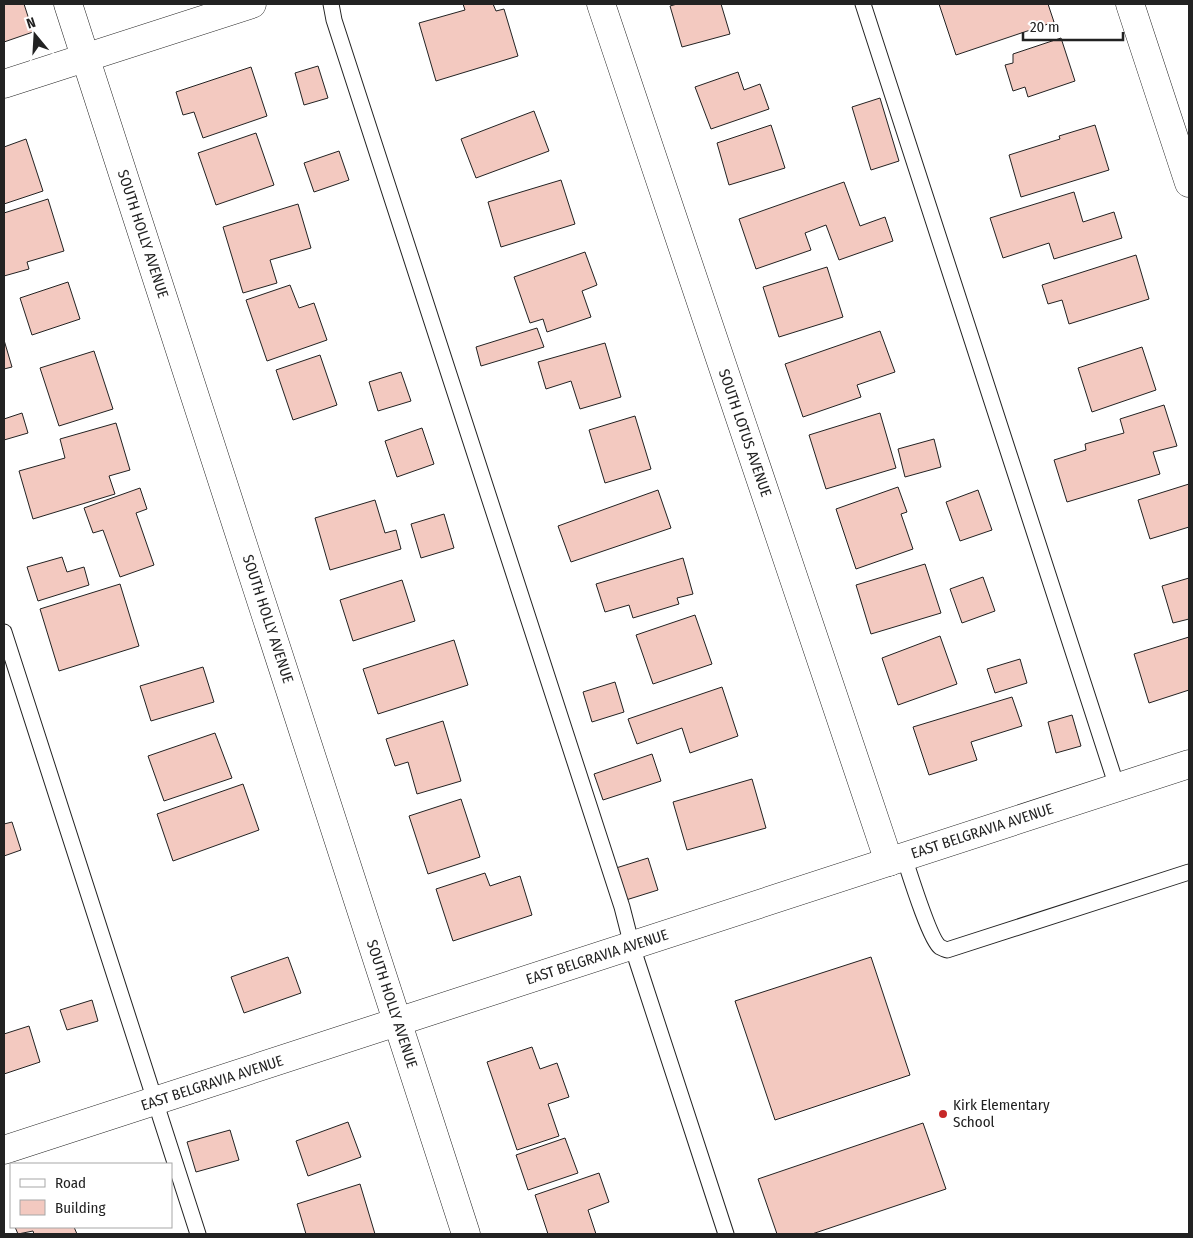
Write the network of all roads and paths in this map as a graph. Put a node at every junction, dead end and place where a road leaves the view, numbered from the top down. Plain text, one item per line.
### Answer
1 (68, 4) edge
2 (252, 4) edge
3 (331, 4) edge
4 (601, 4) edge
5 (863, 4) edge
6 (1130, 4) edge
7 (86, 58) junction
8 (4, 84) edge
9 (1189, 183) edge
10 (4, 632) edge
11 (1189, 764) edge
12 (1117, 787) junction
13 (896, 859) junction
14 (1189, 872) edge
15 (632, 946) junction
16 (398, 1022) junction
17 (155, 1101) junction
18 (4, 1150) edge
19 (198, 1234) edge
20 (466, 1234) edge
21 (726, 1234) edge

1 - 7 street, SOUTH HOLLY AVENUE
2 - 7 street
3 - 15 lane
4 - 13 street, SOUTH LOTUS AVENUE
5 - 12 lane
6 - 9 street
7 - 8 street
7 - 16 street, SOUTH HOLLY AVENUE
10 - 17 lane
11 - 12 street, EAST BELGRAVIA AVENUE
12 - 13 street, EAST BELGRAVIA AVENUE
13 - 14 lane
13 - 15 street, EAST BELGRAVIA AVENUE
15 - 16 street, EAST BELGRAVIA AVENUE
15 - 21 lane
16 - 17 street, EAST BELGRAVIA AVENUE
16 - 20 street, SOUTH HOLLY AVENUE
17 - 18 street, EAST BELGRAVIA AVENUE
17 - 19 lane

